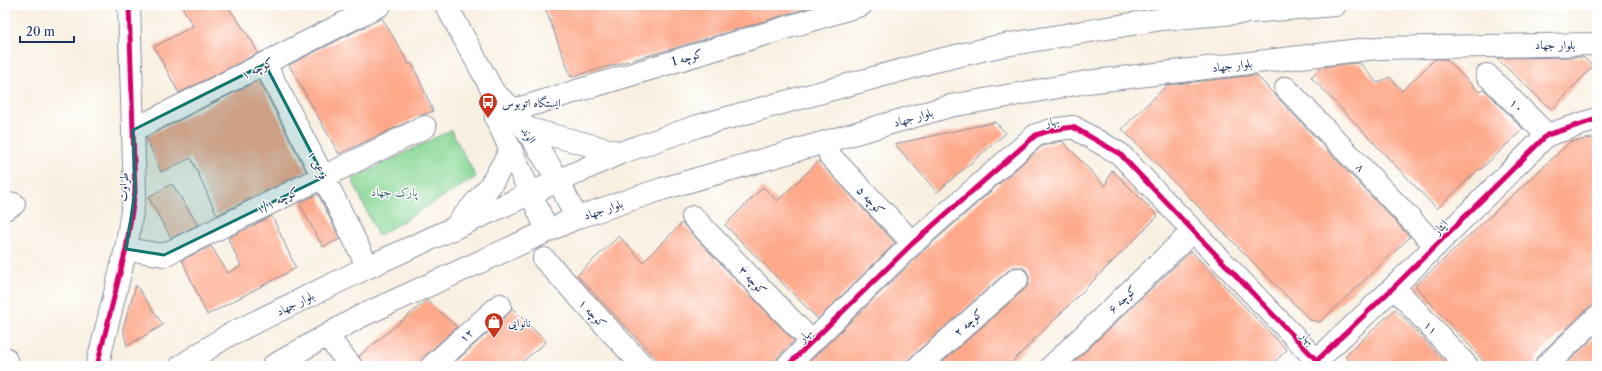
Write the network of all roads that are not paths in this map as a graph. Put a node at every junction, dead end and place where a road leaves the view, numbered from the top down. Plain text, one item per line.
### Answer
1 (129, 5) edge
2 (380, 5) edge
3 (861, 5) edge
4 (1335, 5) edge
5 (453, 6) edge
6 (1597, 44) edge
7 (265, 64) junction
8 (1487, 75) dead end
9 (1286, 88) dead end
10 (494, 94) junction
11 (514, 110) junction
12 (1595, 119) edge
13 (425, 127) dead end
14 (525, 128) junction
15 (133, 130) junction
16 (1548, 135) junction
17 (511, 150) junction
18 (620, 153) junction
19 (830, 156) dead end
20 (324, 177) junction
21 (559, 181) junction
22 (531, 194) junction
23 (693, 217) dead end
24 (576, 218) junction
25 (453, 229) junction
26 (547, 230) junction
27 (1193, 231) junction
28 (913, 243) junction
29 (1436, 246) junction
30 (126, 249) junction
31 (544, 259) dead end
32 (368, 267) junction
33 (1017, 279) dead end
34 (1394, 287) junction
35 (500, 305) dead end
36 (1597, 317) edge
37 (327, 336) junction
38 (812, 342) junction
39 (5, 358) edge
40 (1317, 364) edge
41 (8, 366) edge
42 (97, 366) edge
43 (181, 366) edge
44 (273, 366) edge
45 (350, 366) edge
46 (432, 366) edge
47 (643, 366) edge
48 (787, 366) edge
49 (919, 366) edge
50 (1052, 366) edge
51 (1467, 366) edge
52 (1546, 366) edge

1 - 15 street, طراوت
2 - 7 street, کوچه ۱
3 - 11 street, کوچه 1
4 - 18 street, بلوار جهاد
5 - 10 street, الوند
6 - 24 street, بلوار جهاد
7 - 15 street, کوچه ۱
7 - 20 street, فرعی ۱
8 - 16 street, ۱۰
9 - 29 street, ۸
10 - 11 street, الوند
10 - 17 street, الوند
11 - 14 street, الوند
12 - 16 street, ایثار
13 - 20 street, کوچه ۱/۱
14 - 18 street
14 - 21 street, الوند
15 - 30 street, طراوت
16 - 29 street, ایثار
17 - 22 street, الوند
17 - 25 street
18 - 21 street, بلوار جهاد
19 - 28 street, کوچه ۵
20 - 30 street, کوچه ۱/۱
20 - 32 street, فرعی ۱
21 - 22 street, بلوار جهاد
21 - 24 street, الوند
22 - 25 street, بلوار جهاد
22 - 26 street, الوند
23 - 38 street, کوچه ۳
24 - 26 street, بلوار جهاد
25 - 32 street, بلوار جهاد
26 - 37 street, بلوار جهاد
27 - 28 street, بهار
27 - 40 street, بهار
27 - 50 street, کوچه ۶
28 - 38 street, بهار
29 - 34 street, ایثار
30 - 42 street, طراوت
31 - 47 street, کوچه ۱
32 - 43 street, بلوار جهاد
33 - 49 street, کوچه ۲
34 - 40 street, ایثار
34 - 51 street, ۱۱
35 - 46 street, ۱۲
36 - 52 street
37 - 44 street, بلوار جهاد
37 - 45 street
38 - 48 street, بهار
39 - 41 street

